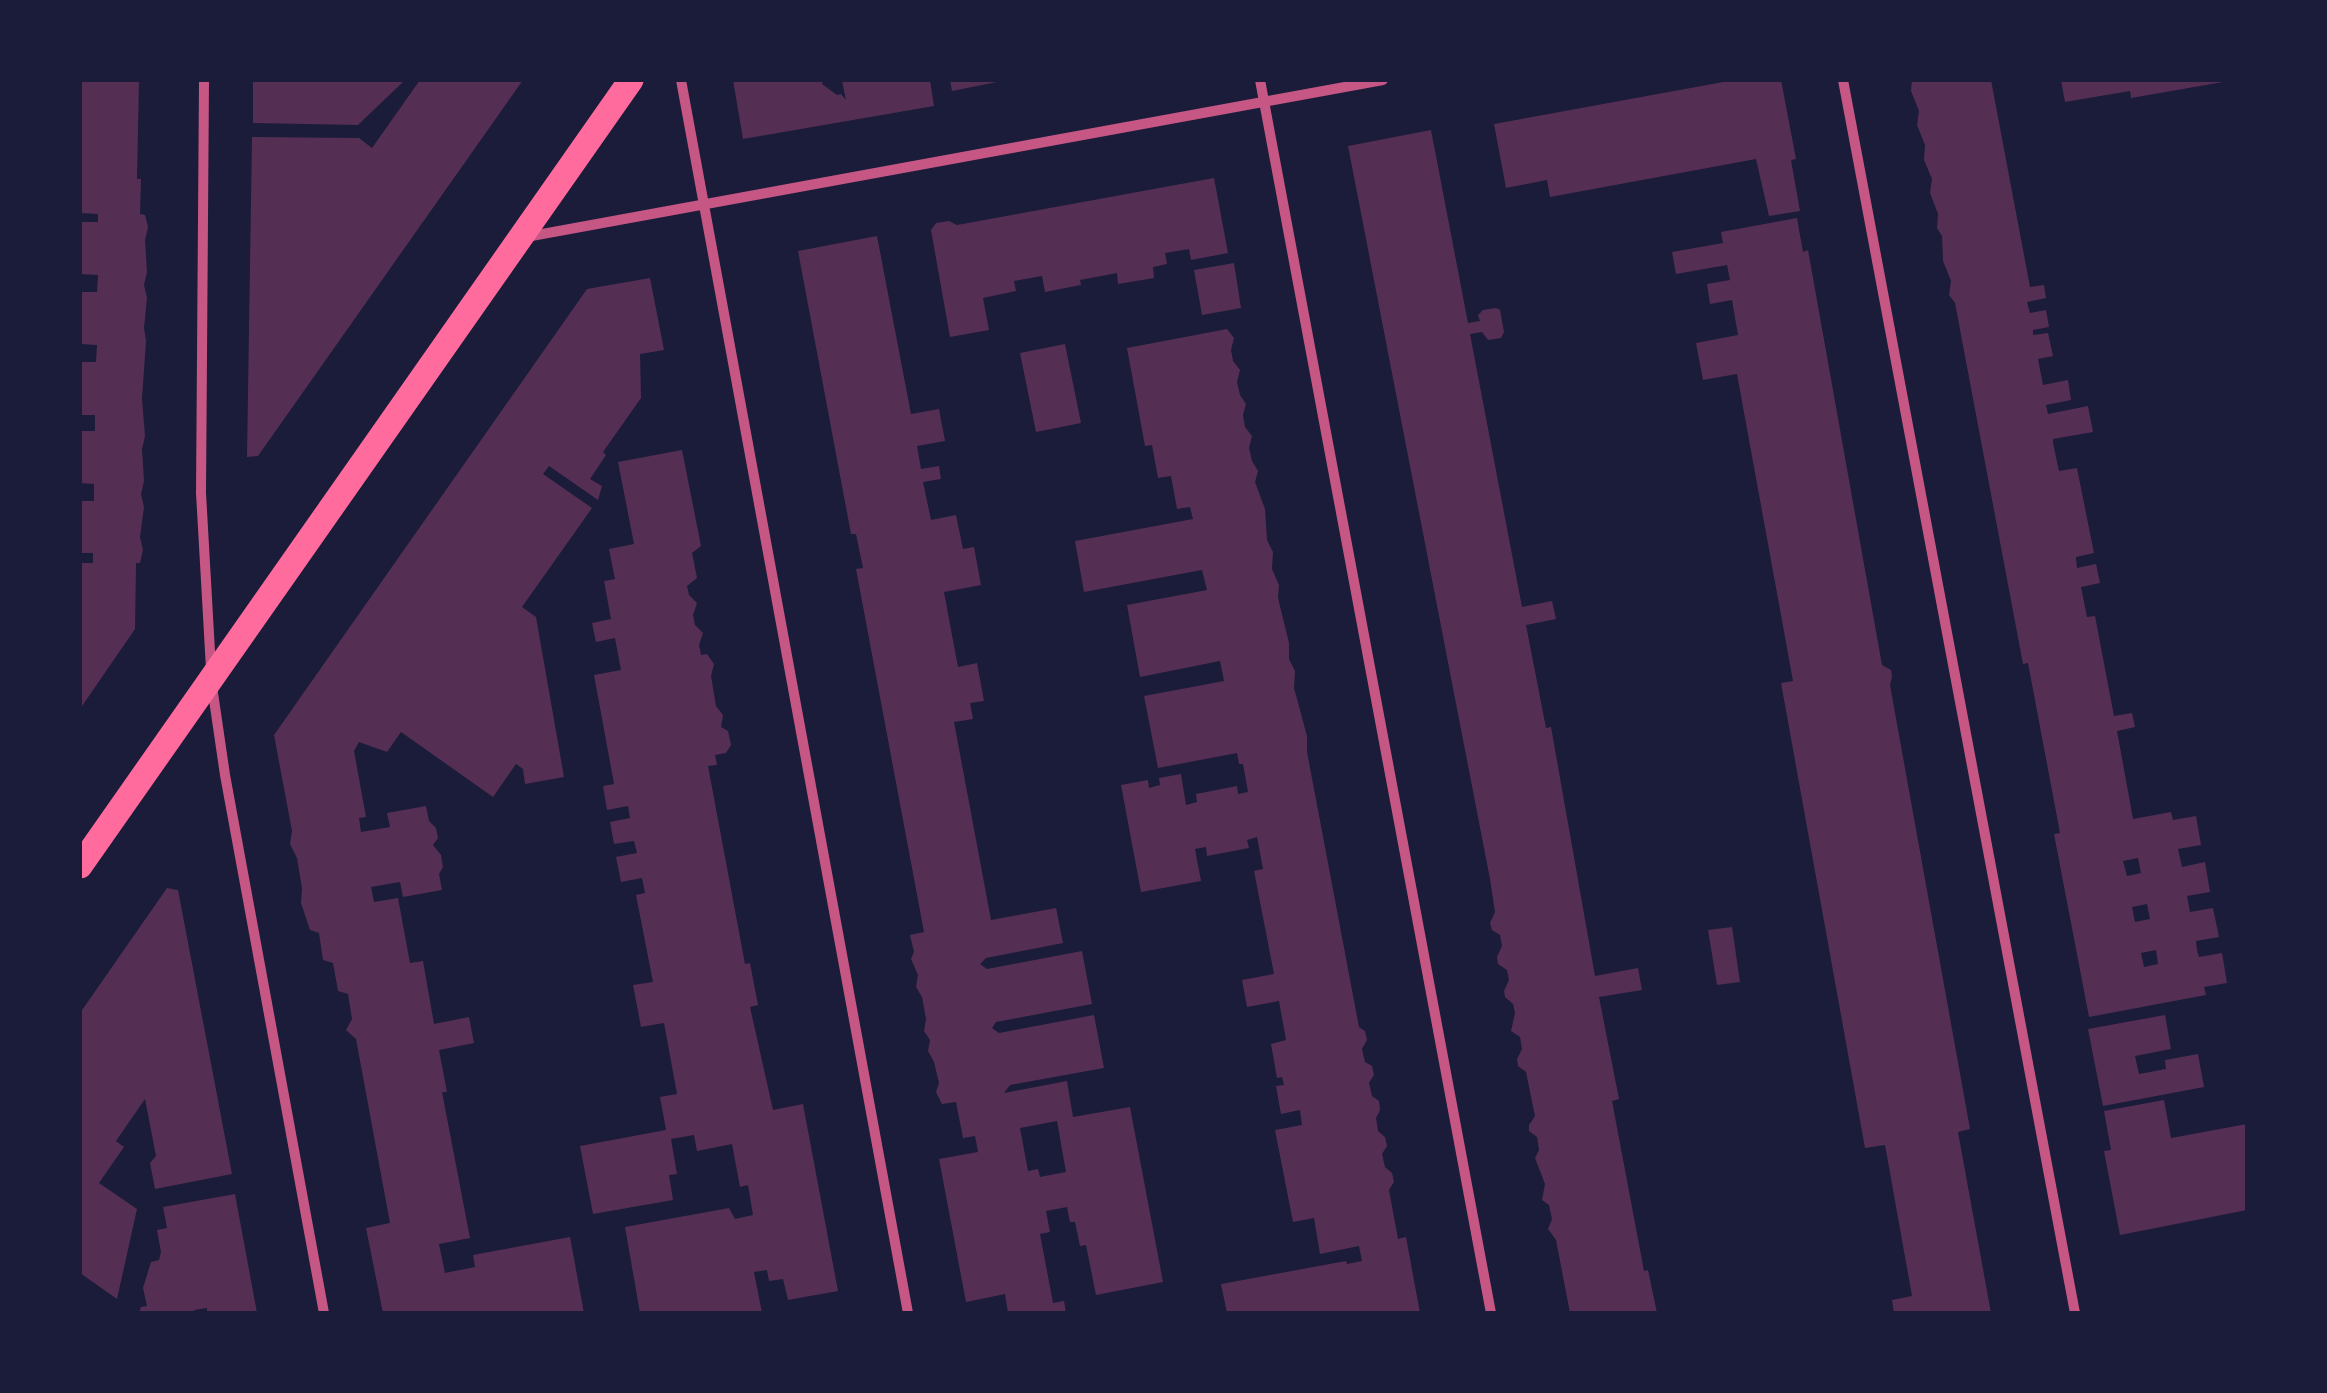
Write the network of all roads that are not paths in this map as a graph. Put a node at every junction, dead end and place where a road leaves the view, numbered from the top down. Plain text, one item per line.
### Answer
1 (204, 80) edge
2 (631, 80) edge
3 (681, 80) edge
4 (1260, 80) edge
5 (1383, 80) edge
6 (1843, 80) edge
7 (1264, 102) junction
8 (703, 205) junction
9 (520, 238) junction
10 (211, 678) junction
11 (80, 866) edge
12 (324, 1313) edge
13 (908, 1313) edge
14 (1491, 1313) edge
15 (2075, 1313) edge

1 - 10 street
2 - 9 main road
3 - 8 street
4 - 7 street
5 - 7 street
6 - 15 street
7 - 8 street
7 - 14 street
8 - 9 street
8 - 13 street
9 - 10 main road
10 - 11 main road
10 - 12 street

